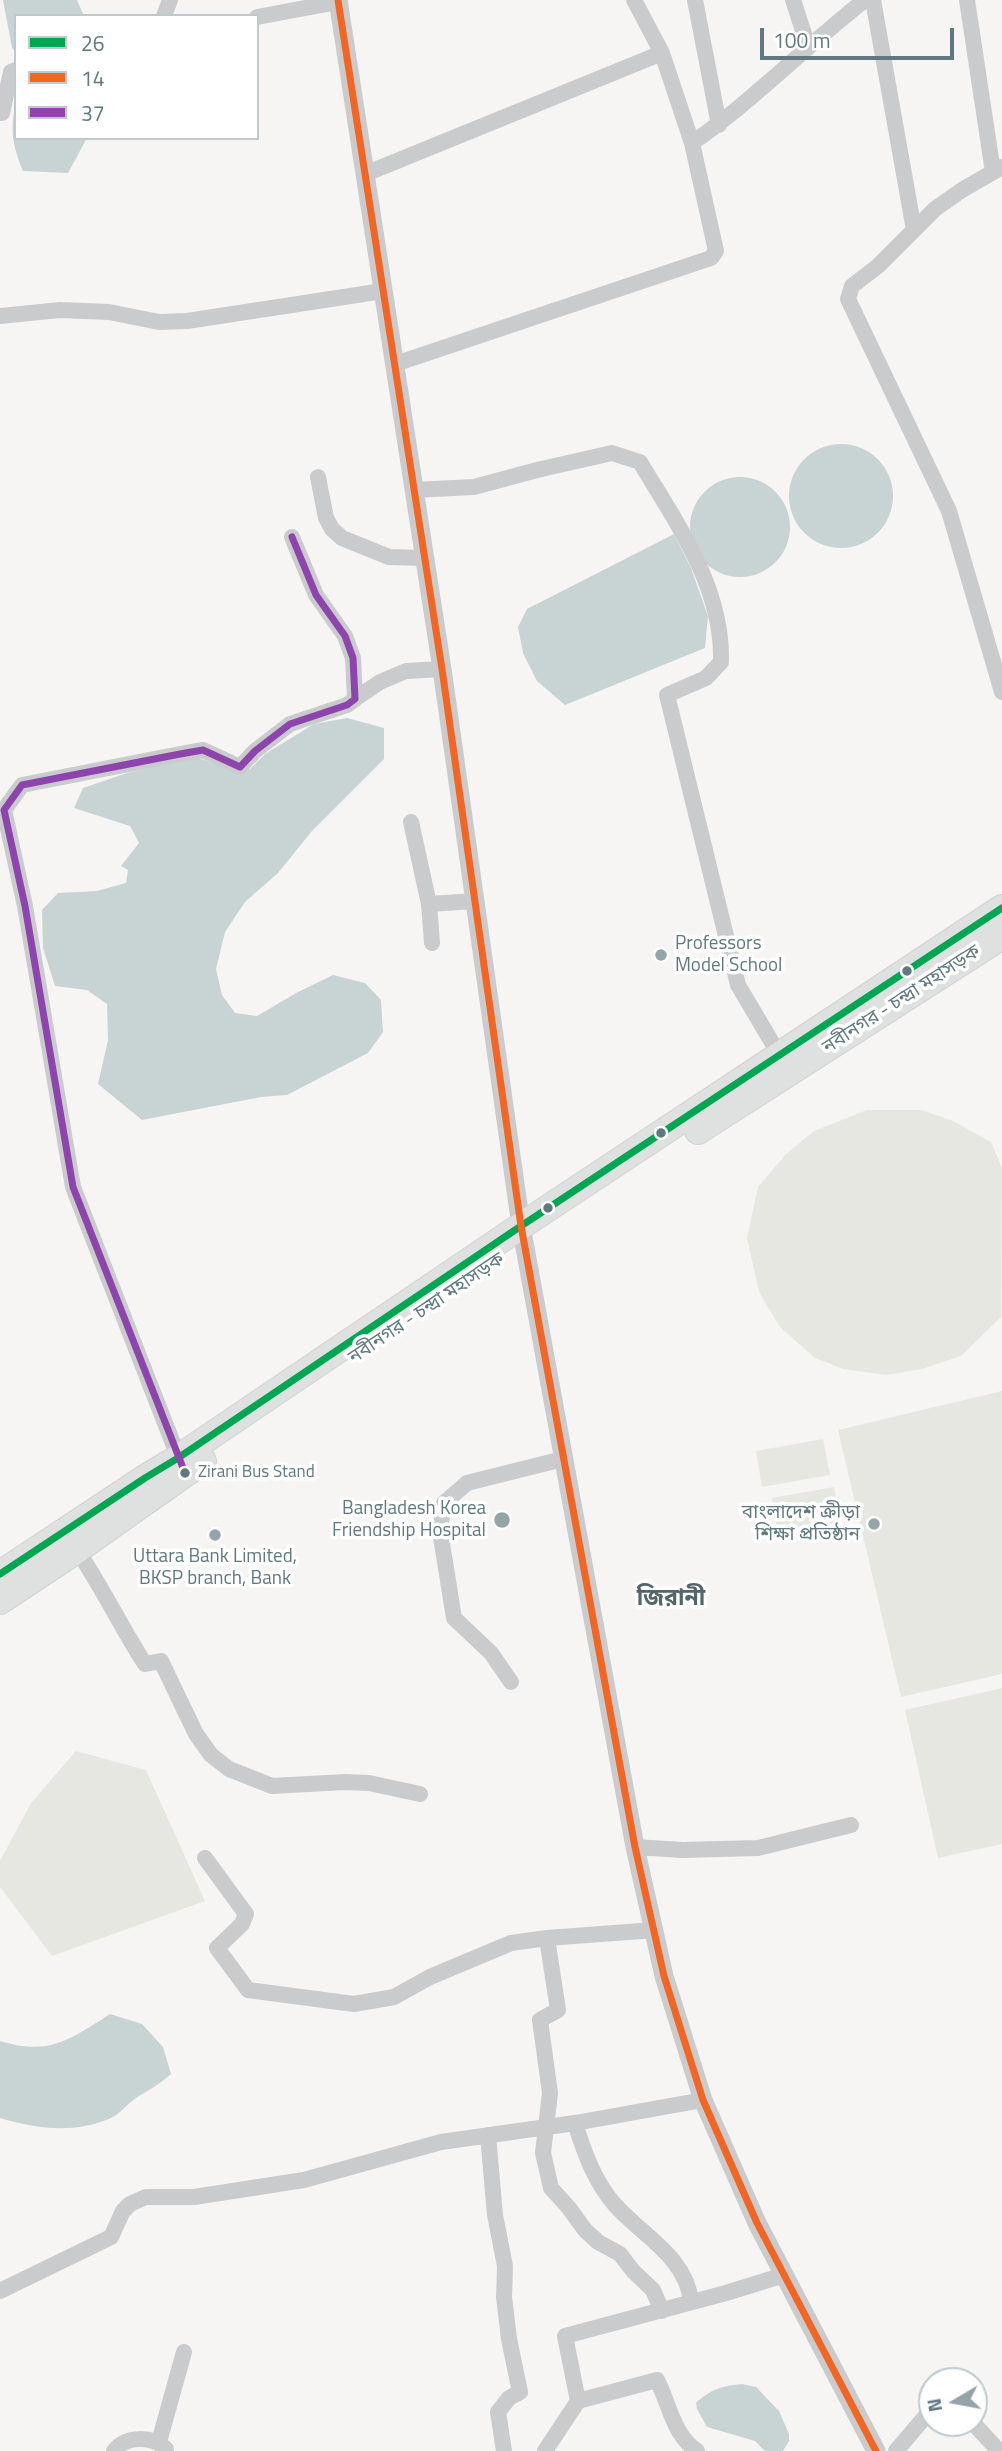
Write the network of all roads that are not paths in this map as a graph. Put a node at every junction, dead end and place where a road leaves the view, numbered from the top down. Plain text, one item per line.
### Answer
1 (634, 0) edge
2 (695, 0) edge
3 (793, 0) edge
4 (865, 0) edge
5 (873, 0) edge
6 (967, 0) edge
7 (338, 1) edge
8 (259, 17) edge
9 (808, 46) junction
10 (662, 53) junction
11 (14, 71) edge
12 (0, 113) edge
13 (719, 124) junction
14 (692, 143) junction
15 (998, 169) edge
16 (365, 174) junction
17 (914, 230) junction
18 (383, 291) junction
19 (0, 316) edge
20 (395, 364) junction
21 (318, 477) dead end
22 (414, 490) junction
23 (292, 537) dead end
24 (425, 558) junction
25 (442, 668) junction
26 (1002, 692) edge
27 (355, 698) junction
28 (2, 811) edge
29 (411, 822) dead end
30 (475, 901) junction
31 (429, 904) junction
32 (1002, 908) edge
33 (1002, 936) edge
34 (432, 943) dead end
35 (780, 1056) junction
36 (523, 1235) junction
37 (563, 1460) junction
38 (182, 1465) junction
39 (78, 1550) junction
40 (0, 1574) edge
41 (0, 1601) edge
42 (511, 1682) dead end
43 (420, 1794) dead end
44 (851, 1825) dead end
45 (635, 1847) junction
46 (205, 1858) dead end
47 (655, 1930) junction
48 (547, 1938) junction
49 (703, 2100) junction
50 (575, 2123) junction
51 (547, 2127) junction
52 (488, 2135) junction
53 (784, 2275) junction
54 (0, 2291) edge
55 (691, 2301) junction
56 (662, 2311) junction
57 (184, 2353) dead end
58 (578, 2401) junction
59 (918, 2425) edge
60 (986, 2437) edge
61 (164, 2447) edge
62 (114, 2451) edge
63 (504, 2451) edge
64 (545, 2451) edge
65 (697, 2451) edge
66 (876, 2451) edge
67 (896, 2451) edge
68 (999, 2451) edge

1 - 10 street
2 - 13 street
3 - 9 street
4 - 9 street
5 - 17 street
6 - 15 street
7 - 8 street
7 - 16 street
9 - 13 street
10 - 14 street
10 - 16 street
11 - 12 street
13 - 14 street
14 - 20 street
15 - 17 street
16 - 18 street
17 - 26 street
18 - 19 street
18 - 20 street
20 - 22 street
21 - 24 street
22 - 24 street
22 - 35 street
23 - 27 street
24 - 25 street
25 - 27 street
25 - 30 street
27 - 28 street
28 - 38 street
29 - 31 street
30 - 31 street
30 - 36 street
31 - 34 street
32 - 35 highway, নবীনগর - চন্দ্রা মহাসড়ক
33 - 36 highway, নবীনগর - চন্দ্রা মহাসড়ক
35 - 36 highway, নবীনগর - চন্দ্রা মহাসড়ক
36 - 37 street
36 - 38 highway, নবীনগর - চন্দ্রা মহাসড়ক
37 - 42 street
37 - 45 street
38 - 39 highway, নবীনগর - চন্দ্রা মহাসড়ক
38 - 40 highway, নবীনগর - চন্দ্রা মহাসড়ক
39 - 41 highway, নবীনগর - চন্দ্রা মহাসড়ক
39 - 43 street
44 - 45 street
45 - 47 street
46 - 48 street
47 - 48 street
47 - 49 street
48 - 51 street
49 - 50 street
49 - 53 street
50 - 51 street
50 - 55 street
51 - 52 street
51 - 56 street
52 - 54 street
52 - 63 street
53 - 55 street
53 - 66 street
55 - 56 street
56 - 58 street
57 - 61 street
58 - 64 street
58 - 65 street
59 - 67 street
60 - 68 street
61 - 62 street

